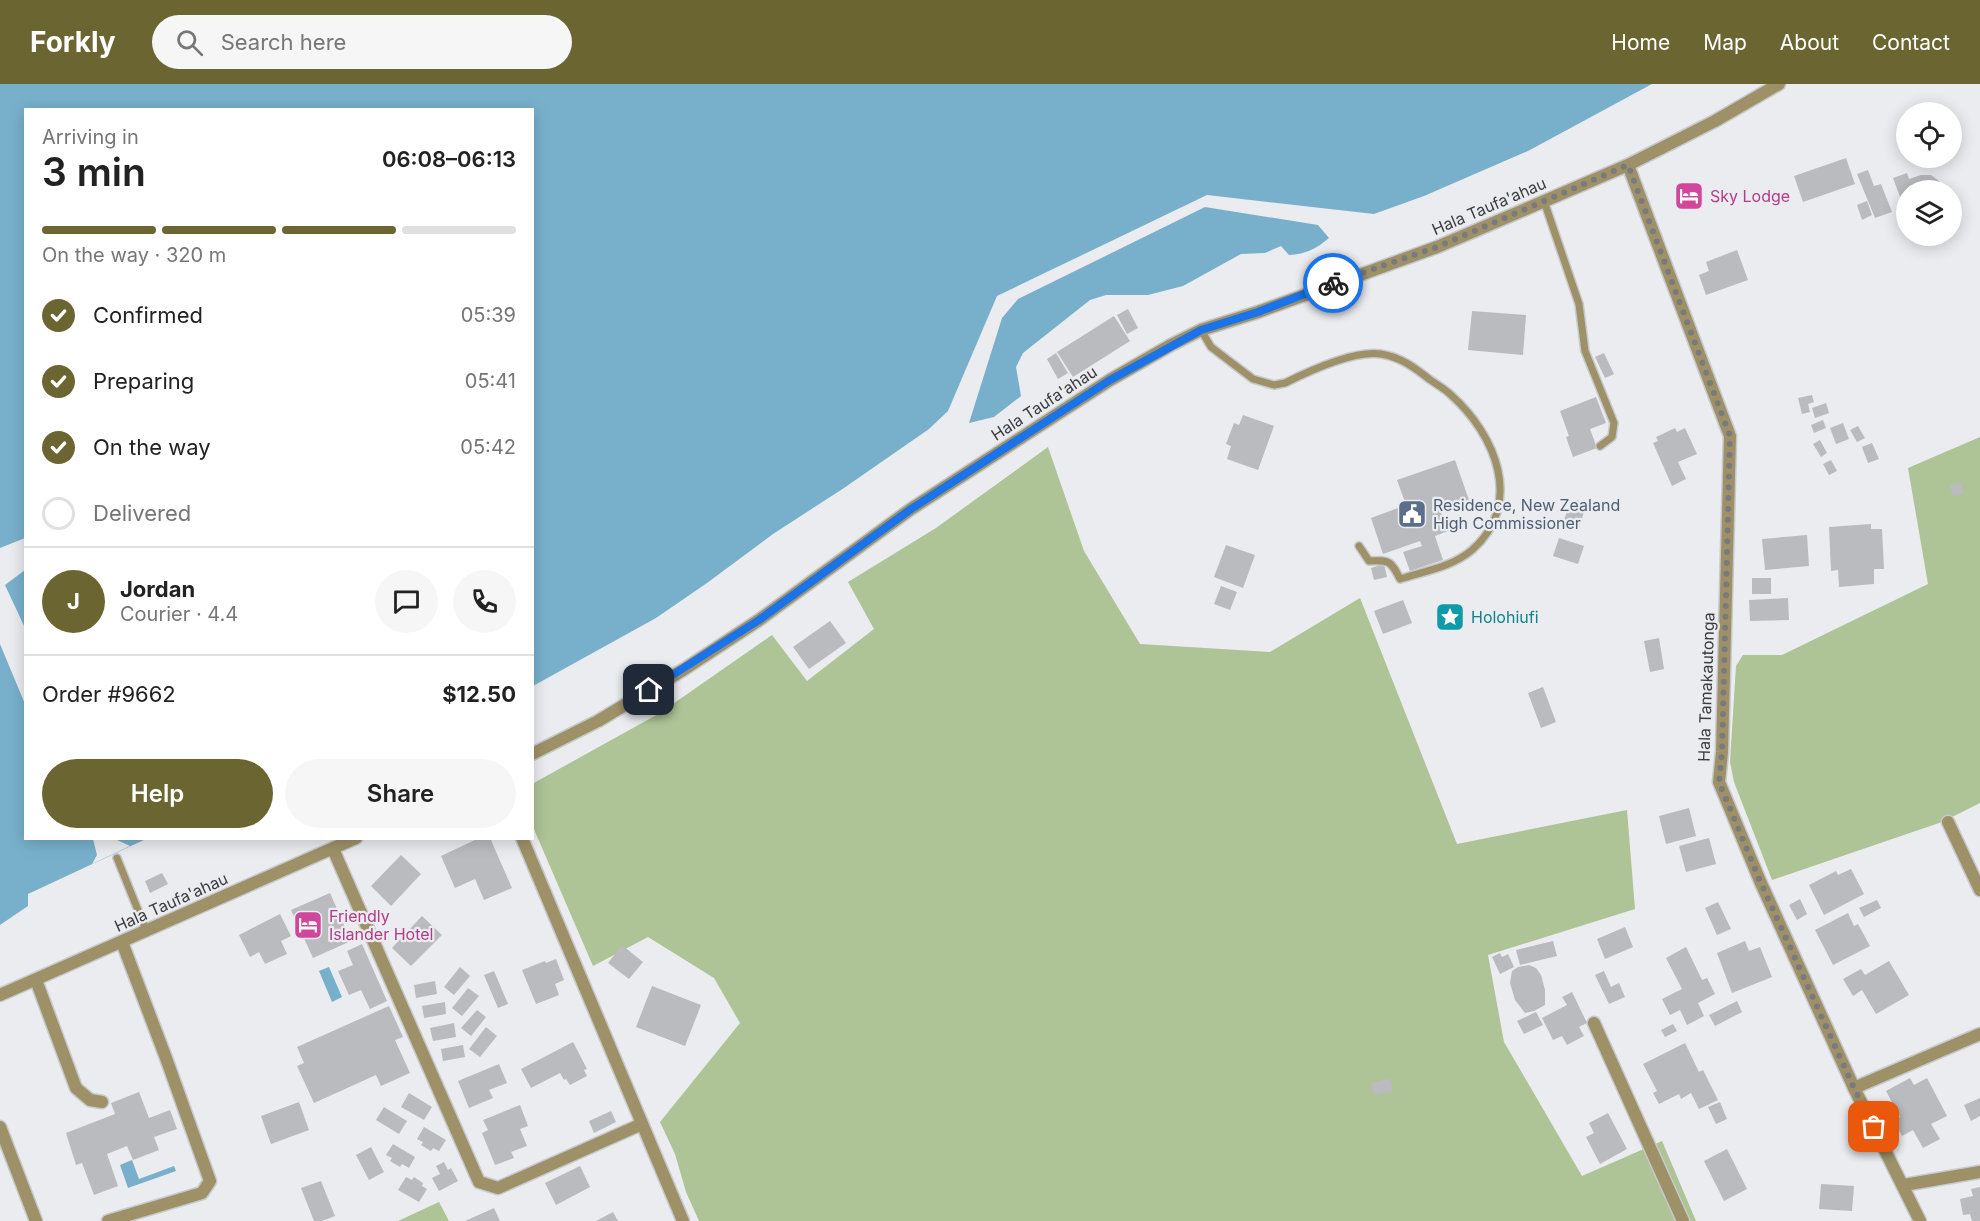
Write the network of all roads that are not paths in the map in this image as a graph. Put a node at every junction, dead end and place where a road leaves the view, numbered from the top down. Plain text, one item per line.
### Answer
1 (1779, 84) edge
2 (1628, 165) junction
3 (1544, 201) junction
4 (1201, 330) junction
5 (1600, 446) dead end
6 (1359, 546) dead end
7 (534, 753) edge
8 (1948, 822) dead end
9 (352, 840) edge
10 (523, 840) edge
11 (333, 849) junction
12 (117, 858) dead end
13 (1980, 890) edge
14 (147, 930) junction
15 (122, 942) junction
16 (36, 980) junction
17 (0, 995) edge
18 (1594, 1023) dead end
19 (1980, 1034) edge
20 (1854, 1088) junction
21 (102, 1102) dead end
22 (642, 1124) junction
23 (0, 1127) edge
24 (1980, 1172) edge
25 (1904, 1185) junction
26 (36, 1221) edge
27 (108, 1221) edge
28 (683, 1221) edge
29 (1683, 1221) edge
30 (1920, 1221) edge

1 - 2 street, Hala Taufa'ahau
2 - 3 street, Hala Taufa'ahau
2 - 20 street, Hala Tamakautonga
3 - 4 street, Hala Taufa'ahau
3 - 5 lane
4 - 6 lane
4 - 7 street, Hala Taufa'ahau
8 - 13 street
9 - 11 street, Hala Taufa'ahau
10 - 22 street
11 - 14 street, Hala Taufa'ahau
11 - 22 street
12 - 14 lane
14 - 15 street, Hala Taufa'ahau
15 - 16 street, Hala Taufa'ahau
15 - 27 street
16 - 17 street, Hala Taufa'ahau
16 - 21 street
18 - 29 street
19 - 20 street
20 - 25 street, Hala Tamakautonga
22 - 28 street
23 - 26 street
24 - 25 street
25 - 30 street, Hala Tamakautonga

